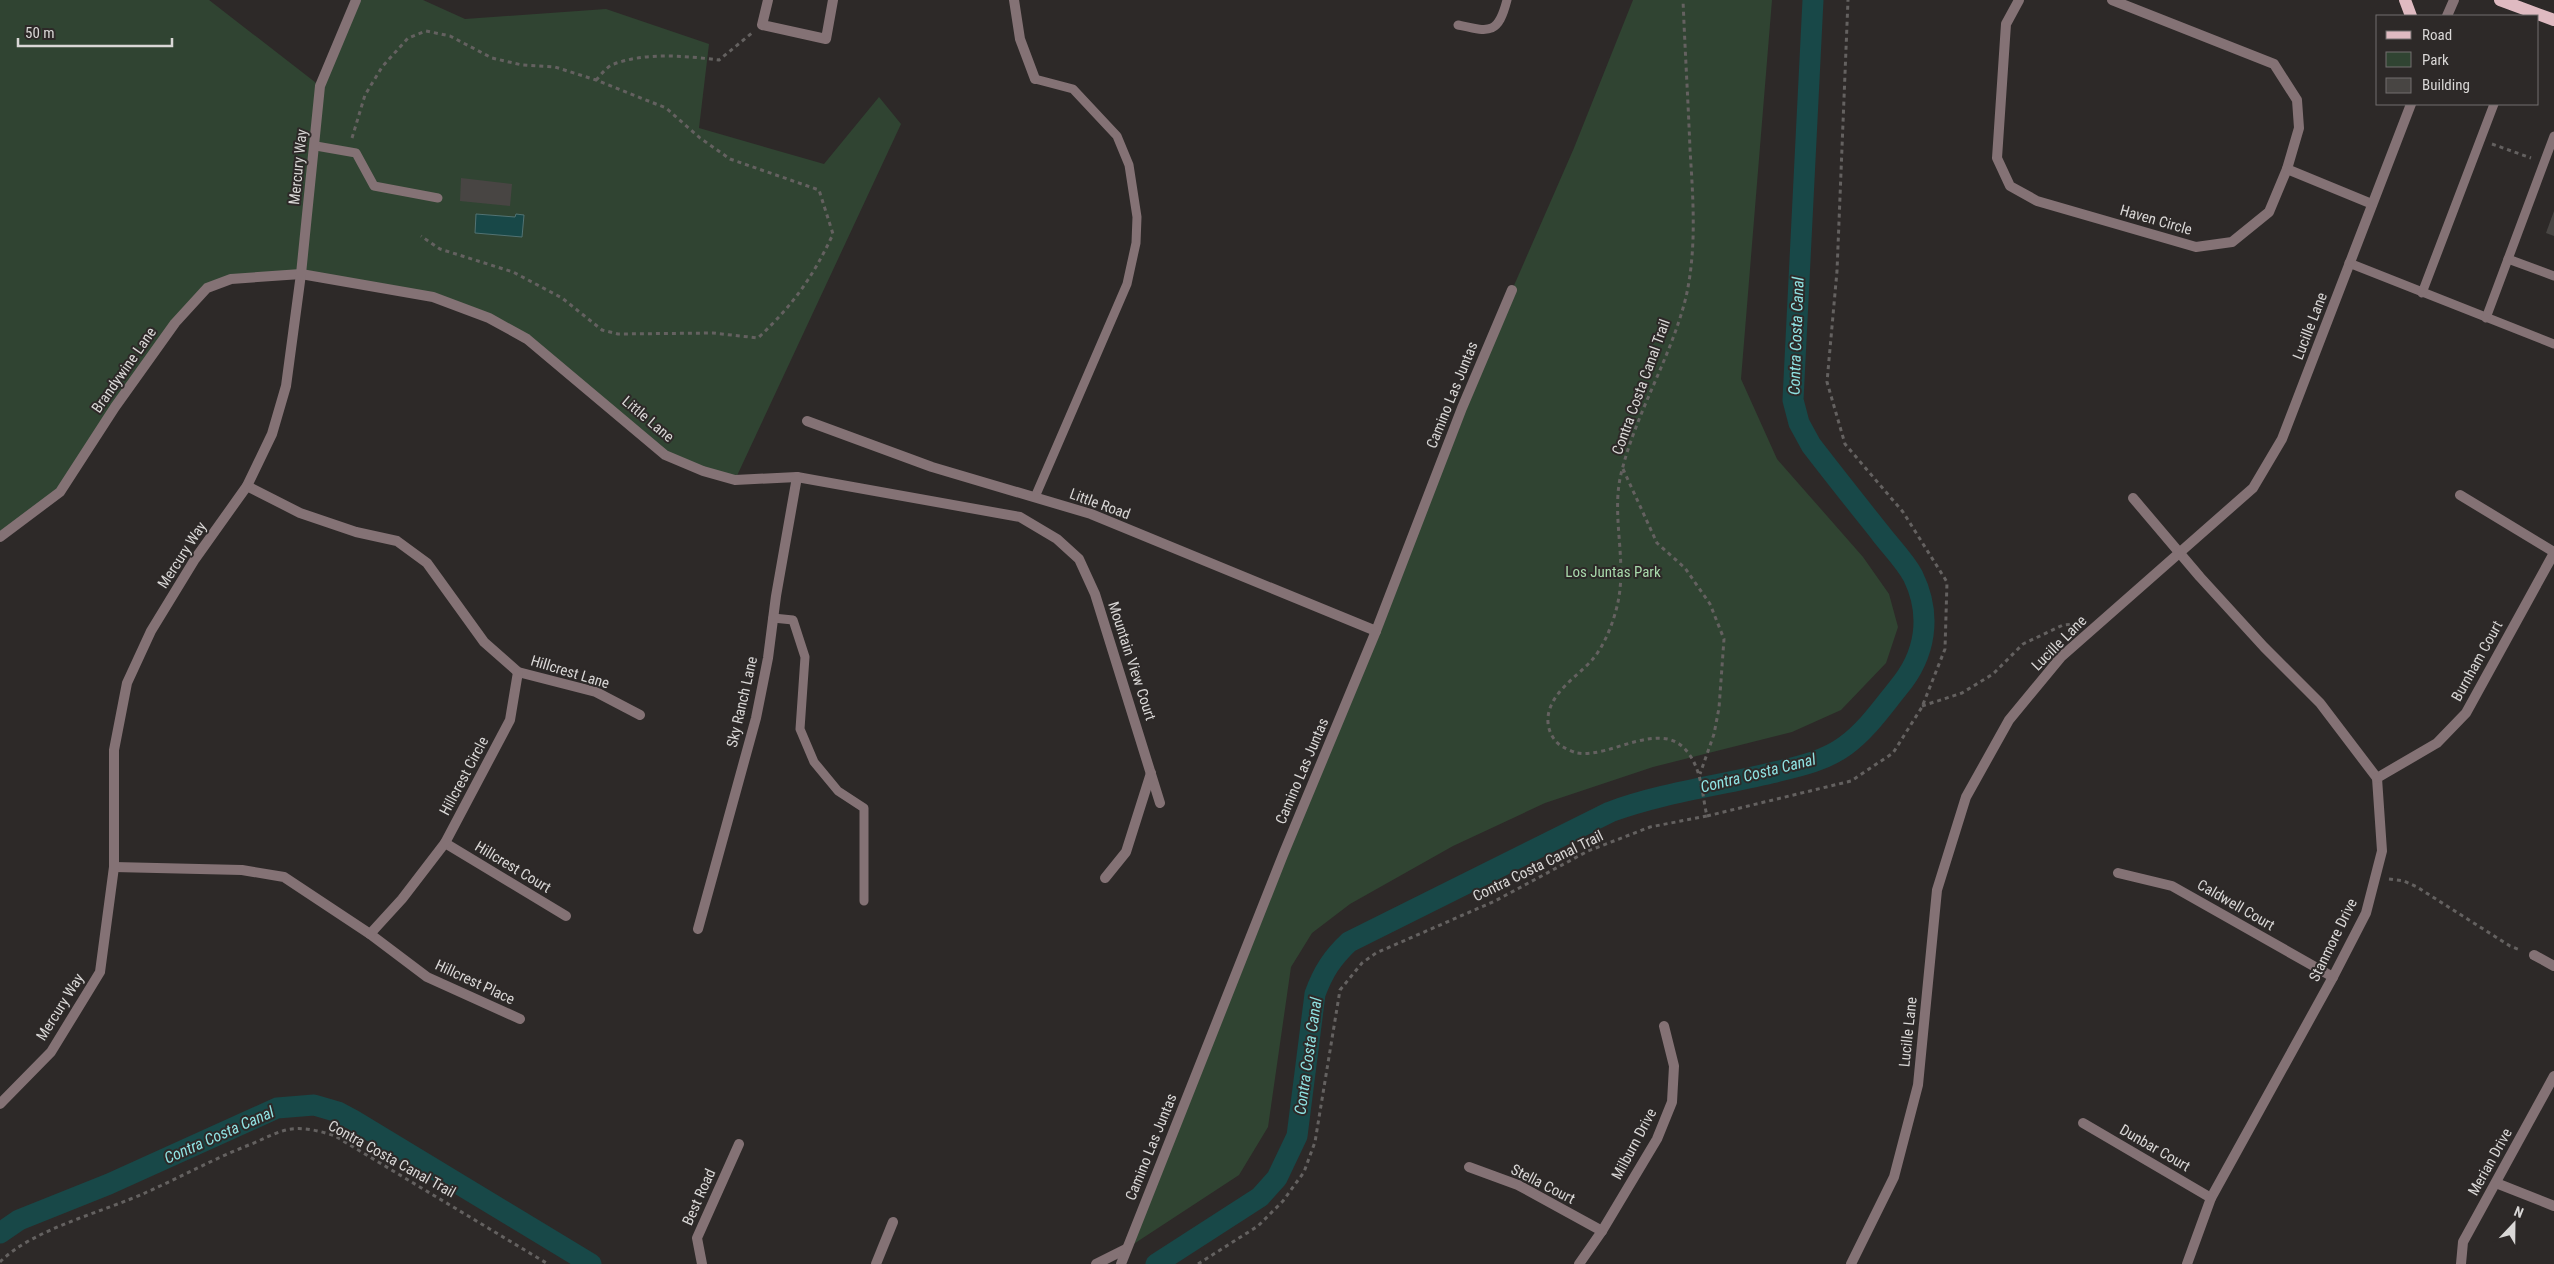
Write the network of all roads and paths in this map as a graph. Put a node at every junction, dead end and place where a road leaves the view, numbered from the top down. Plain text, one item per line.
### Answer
1 (356, 0) edge
2 (768, 0) edge
3 (832, 0) edge
4 (1014, 0) edge
5 (1507, 0) edge
6 (1683, 0) edge
7 (1848, 0) edge
8 (2019, 0) edge
9 (2112, 0) edge
10 (2405, 0) edge
11 (2454, 0) edge
12 (2500, 0) edge
13 (2411, 15) edge
14 (2447, 15) edge
15 (2554, 20) edge
16 (762, 25) junction
17 (1458, 25) dead end
18 (1035, 79) joint
19 (596, 80) junction
20 (2411, 105) edge
21 (2494, 105) edge
22 (2554, 136) edge
23 (316, 146) junction
24 (2505, 149) dead end
25 (348, 152) junction
26 (2518, 154) dead end
27 (2287, 168) junction
28 (438, 198) dead end
29 (2372, 204) junction
30 (421, 236) dead end
31 (2508, 259) junction
32 (2350, 263) junction
33 (301, 274) junction
34 (2554, 276) edge
35 (1512, 290) dead end
36 (2422, 292) junction
37 (2486, 318) junction
38 (2554, 344) edge
39 (807, 421) dead end
40 (1623, 468) junction
41 (797, 477) junction
42 (247, 486) junction
43 (2460, 495) dead end
44 (1034, 497) junction
45 (2133, 498) dead end
46 (0, 537) edge
47 (1057, 539) joint
48 (2180, 552) junction
49 (2554, 553) edge
50 (773, 618) junction
51 (2102, 621) junction
52 (1376, 631) junction
53 (518, 672) junction
54 (1922, 707) junction
55 (640, 715) dead end
56 (1151, 772) junction
57 (1700, 776) junction
58 (2377, 778) junction
59 (1160, 804) dead end
60 (1707, 816) junction
61 (445, 843) junction
62 (114, 867) junction
63 (2118, 873) dead end
64 (2376, 877) junction
65 (1105, 878) dead end
66 (864, 901) dead end
67 (566, 916) dead end
68 (698, 929) dead end
69 (370, 934) junction
70 (2534, 955) joint
71 (2554, 966) edge
72 (2333, 977) junction
73 (520, 1019) dead end
74 (1664, 1026) dead end
75 (2554, 1076) edge
76 (0, 1104) edge
77 (2083, 1123) dead end
78 (739, 1144) dead end
79 (1469, 1167) dead end
80 (2496, 1183) junction
81 (2212, 1198) junction
82 (2554, 1206) edge
83 (893, 1222) dead end
84 (1602, 1231) junction
85 (1126, 1249) junction
86 (0, 1262) edge
87 (548, 1264) edge
88 (702, 1264) edge
89 (876, 1264) edge
90 (1096, 1264) edge
91 (1121, 1264) edge
92 (1198, 1264) edge
93 (1579, 1264) edge
94 (1851, 1264) edge
95 (2187, 1264) edge
96 (2461, 1264) edge

1 - 23 street, Mercury Way
2 - 16 street
3 - 16 street
4 - 18 street
5 - 17 lane
6 - 40 path, Contra Costa Canal Trail
7 - 54 path
8 - 27 street, Haven Circle
9 - 27 street, Haven Circle
10 - 13 main road
11 - 14 street
12 - 15 main road
16 - 19 path
18 - 44 lane
19 - 25 path
19 - 30 path
20 - 29 street, Lucille Lane
21 - 36 lane
22 - 31 lane
23 - 25 lane
23 - 33 street, Mercury Way
24 - 26 path
25 - 28 lane
27 - 29 street
29 - 32 street, Lucille Lane
31 - 34 lane
31 - 37 lane
32 - 36 lane
32 - 48 street, Lucille Lane
33 - 41 street, Little Lane
33 - 42 street, Mercury Way
33 - 46 street, Brandywine Lane
35 - 52 street, Camino Las Juntas
36 - 37 lane
37 - 38 lane
39 - 44 street, Little Road
40 - 57 path
40 - 57 path, Contra Costa Canal Trail
41 - 47 street, Little Lane
41 - 50 street, Sky Ranch Lane
42 - 53 street
42 - 62 street, Mercury Way
43 - 49 street, Burnham Court
44 - 52 street, Little Road
45 - 48 street
47 - 56 street, Mountain View Court
48 - 51 street, Lucille Lane
48 - 58 street
49 - 58 street, Burnham Court
50 - 66 lane
50 - 68 street, Sky Ranch Lane
51 - 54 path
51 - 94 street, Lucille Lane
52 - 85 street, Camino Las Juntas
53 - 55 street, Hillcrest Lane
53 - 61 street, Hillcrest Circle
54 - 60 path
56 - 59 street, Mountain View Court
56 - 65 street
57 - 60 path, Contra Costa Canal Trail
58 - 64 street, Stanmore Drive
60 - 92 path, Contra Costa Canal Trail
61 - 67 street, Hillcrest Court
61 - 69 street, Hillcrest Circle
62 - 69 street
62 - 76 street, Mercury Way
63 - 72 street, Caldwell Court
64 - 70 path
64 - 72 street, Stanmore Drive
69 - 73 street, Hillcrest Place
70 - 71 street
72 - 81 street, Stanmore Drive
74 - 84 street, Milburn Drive
75 - 80 street, Merian Drive
77 - 81 street, Dunbar Court
78 - 88 street, Best Road
79 - 84 street, Stella Court
80 - 82 street
80 - 96 street, Merian Drive
81 - 95 street, Stanmore Drive
83 - 89 street
84 - 93 street, Milburn Drive
85 - 90 street
85 - 91 street, Camino Las Juntas
86 - 87 path, Contra Costa Canal Trail

